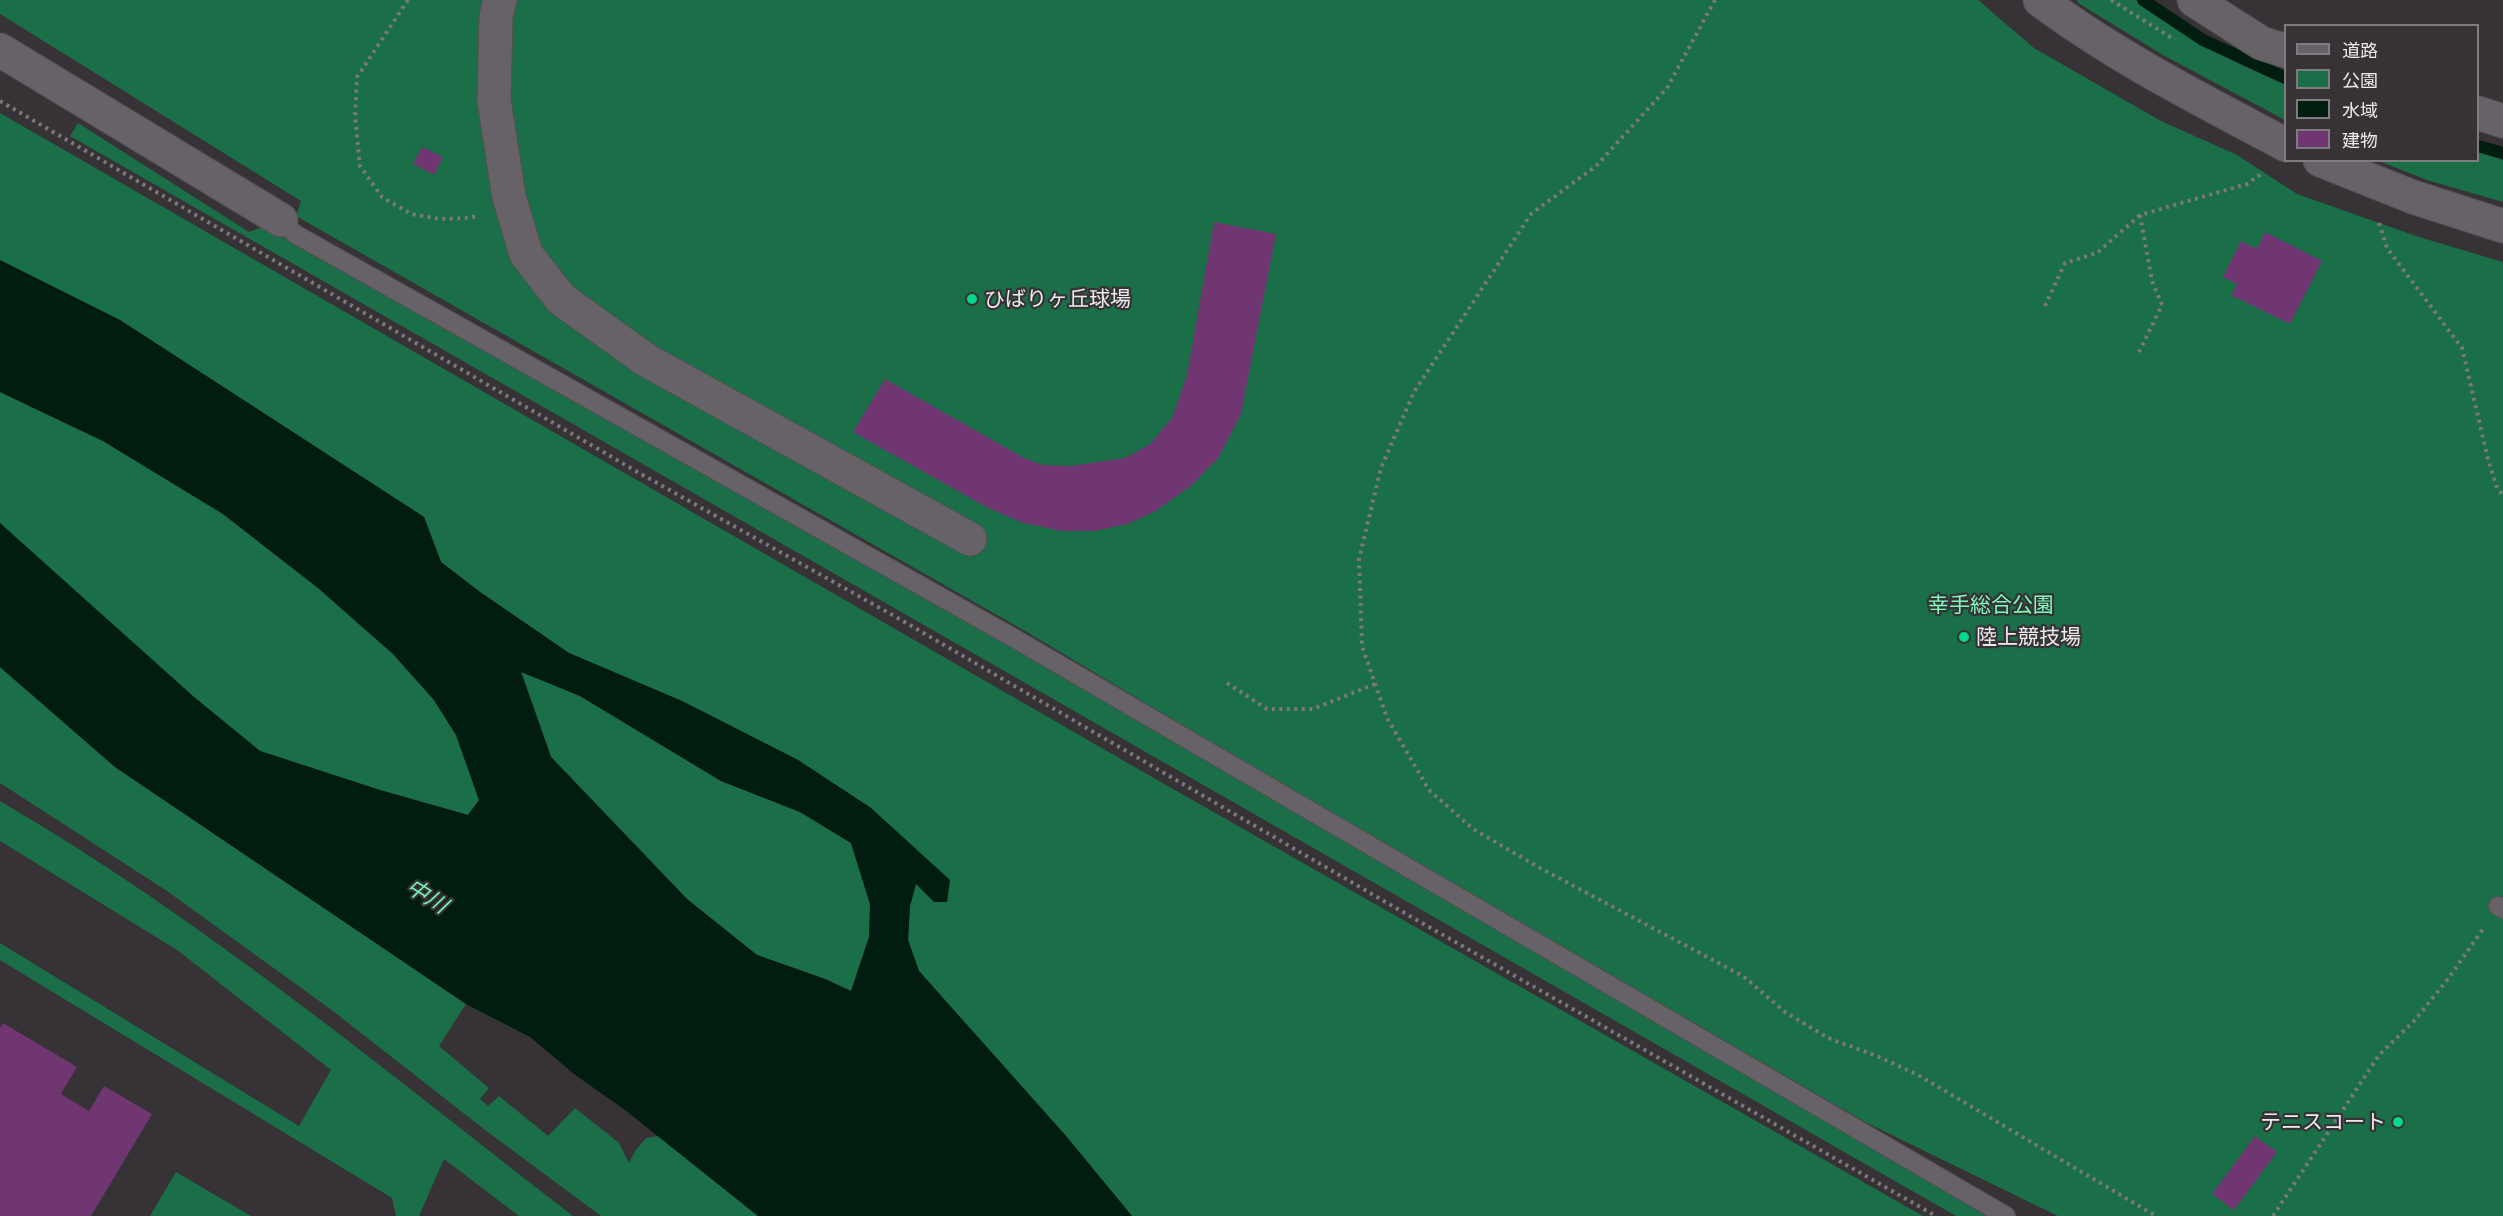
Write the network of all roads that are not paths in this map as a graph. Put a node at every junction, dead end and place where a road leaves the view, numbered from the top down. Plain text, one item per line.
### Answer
1 (500, 0) edge
2 (2040, 0) edge
3 (2194, 0) edge
4 (0, 50) edge
5 (2284, 50) edge
6 (2479, 113) edge
7 (2503, 122) edge
8 (2284, 145) edge
9 (2325, 162) edge
10 (281, 220) joint
11 (2503, 226) edge
12 (970, 539) dead end
13 (2006, 1216) edge

1 - 12 street
2 - 8 street
3 - 5 street
4 - 10 street
6 - 7 street
9 - 11 street
10 - 13 lane

